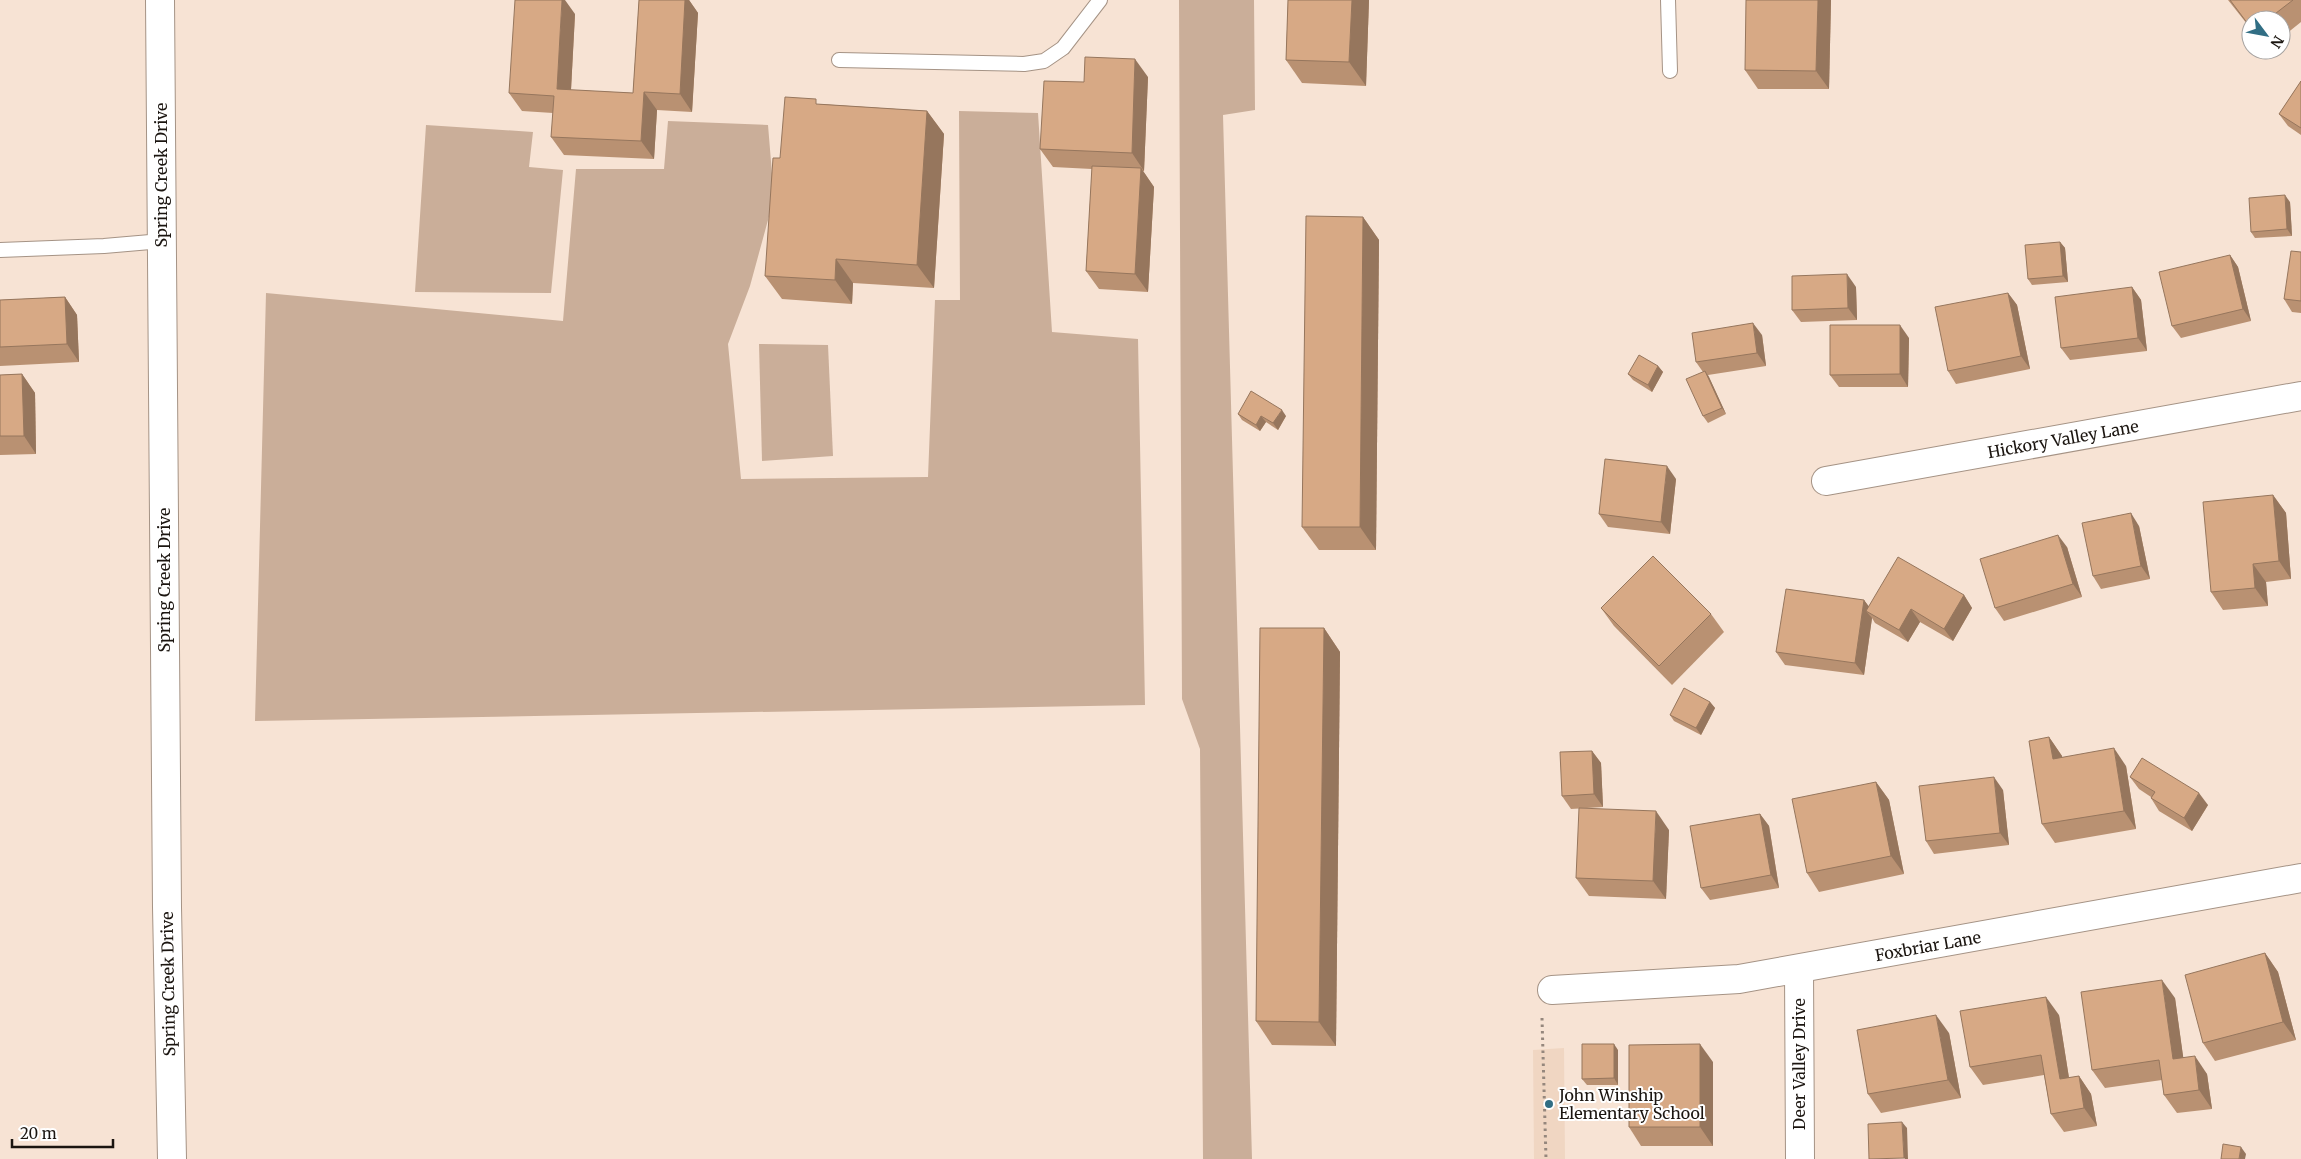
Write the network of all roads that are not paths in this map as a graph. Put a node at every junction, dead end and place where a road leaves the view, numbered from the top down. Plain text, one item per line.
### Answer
1 (160, 0) edge
2 (1100, 0) edge
3 (1668, 0) edge
4 (839, 60) dead end
5 (1670, 71) dead end
6 (162, 241) junction
7 (0, 250) edge
8 (2301, 396) edge
9 (1826, 481) dead end
10 (2301, 878) edge
11 (1799, 969) junction
12 (1552, 990) road end
13 (172, 1159) edge
14 (1800, 1159) edge

1 - 6 street, Spring Creek Drive
2 - 4 lane
3 - 5 lane
6 - 7 lane
6 - 13 street, Spring Creek Drive
8 - 9 street, Hickory Valley Lane
10 - 11 street, Foxbriar Lane
11 - 12 street, Foxbriar Lane
11 - 14 street, Deer Valley Drive

